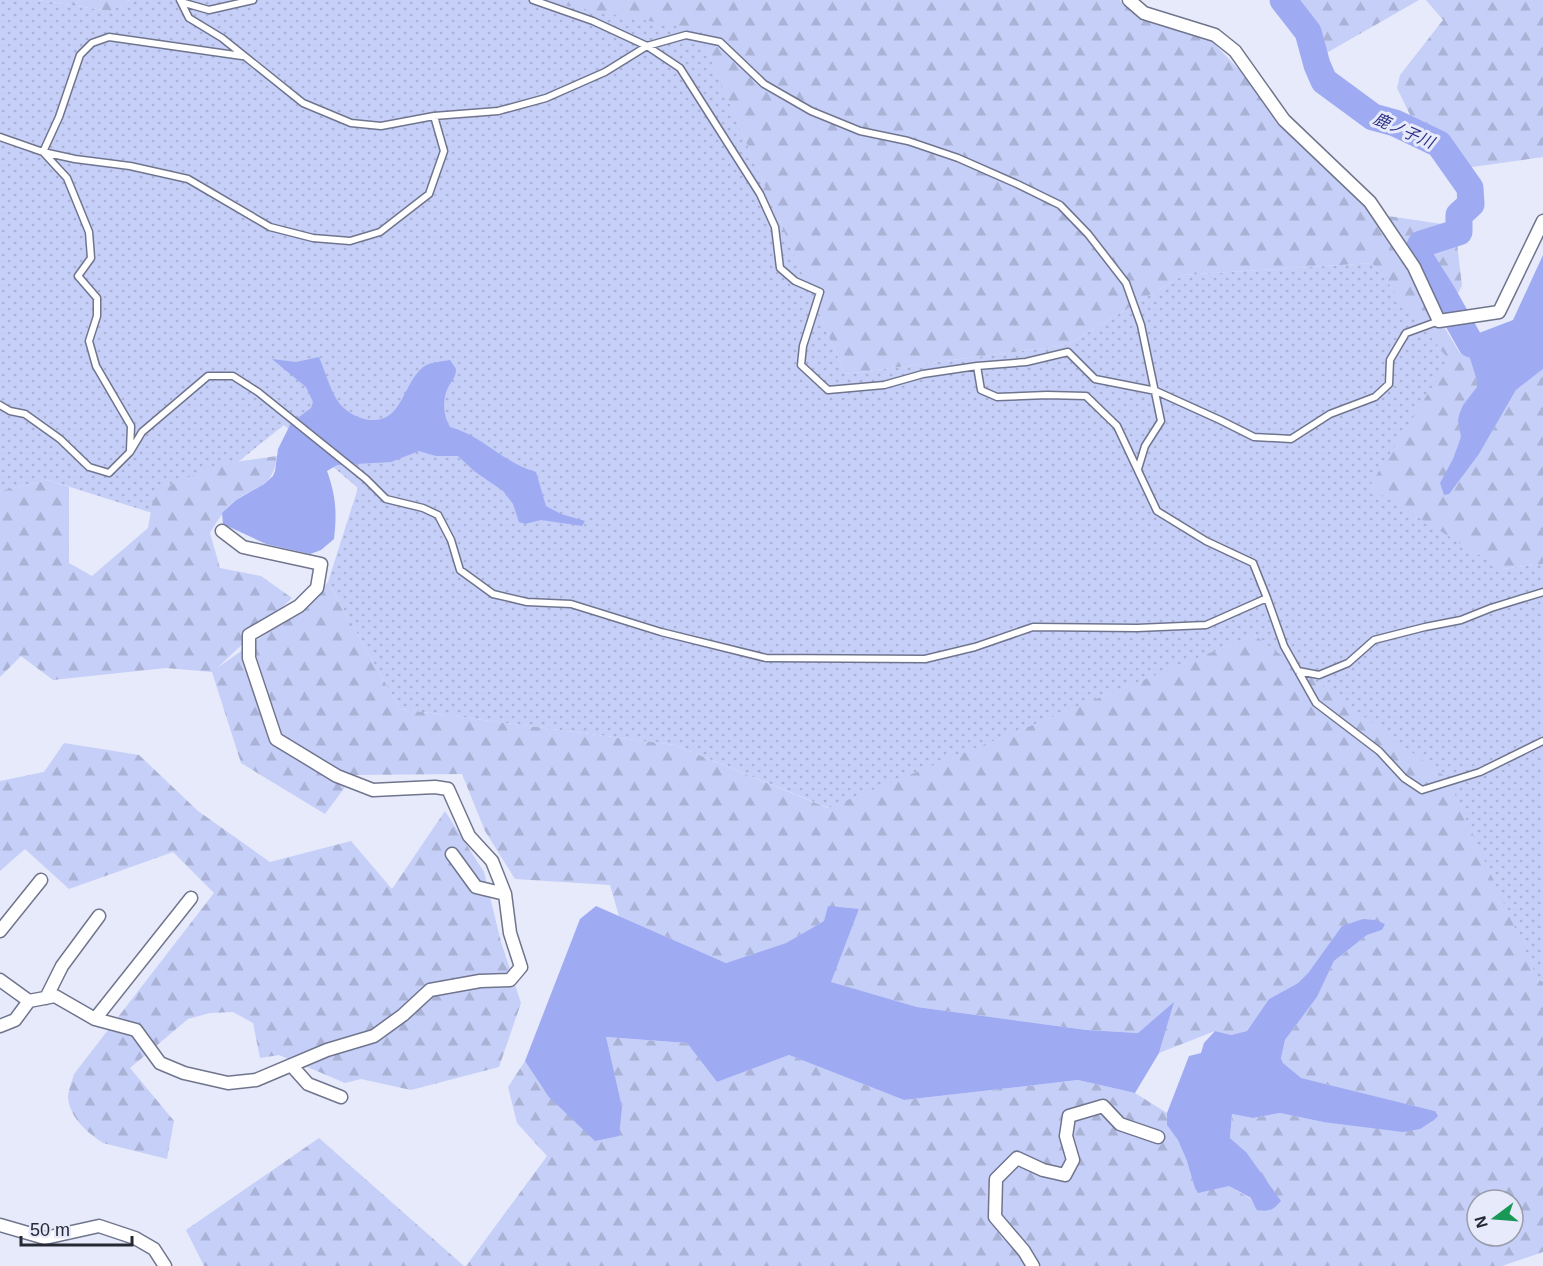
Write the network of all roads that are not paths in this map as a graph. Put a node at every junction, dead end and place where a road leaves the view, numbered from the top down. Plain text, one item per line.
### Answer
1 (253, 0) edge
2 (533, 0) edge
3 (1129, 0) edge
4 (181, 1) edge
5 (647, 46) junction
6 (242, 56) junction
7 (434, 116) junction
8 (0, 138) edge
9 (43, 152) junction
10 (1543, 221) edge
11 (1439, 321) junction
12 (977, 366) junction
13 (1156, 391) junction
14 (0, 405) edge
15 (130, 452) junction
16 (1138, 469) junction
17 (222, 531) dead end
18 (1543, 592) edge
19 (1267, 597) junction
20 (1298, 671) junction
21 (1543, 741) edge
22 (452, 854) dead end
23 (41, 880) dead end
24 (505, 894) junction
25 (190, 898) dead end
26 (99, 916) dead end
27 (0, 931) edge
28 (0, 980) edge
29 (46, 998) junction
30 (29, 1001) junction
31 (95, 1020) junction
32 (0, 1026) edge
33 (291, 1065) junction
34 (341, 1097) dead end
35 (1158, 1137) dead end
36 (0, 1225) edge
37 (165, 1266) edge
38 (1033, 1266) edge

1 - 4 lane
2 - 5 lane
3 - 11 street
4 - 6 lane
5 - 7 lane
5 - 12 lane
5 - 13 lane
6 - 7 lane
6 - 9 lane
7 - 9 lane
8 - 9 lane
9 - 15 lane
10 - 11 street
11 - 13 lane
12 - 13 lane
12 - 16 lane
13 - 16 lane
14 - 15 lane
15 - 19 lane
16 - 19 lane
17 - 24 street
18 - 20 lane
19 - 20 lane
20 - 21 lane
22 - 24 street
23 - 27 street
24 - 33 street
25 - 31 street
26 - 29 street
28 - 30 street
29 - 30 street
29 - 31 street
30 - 32 street
31 - 33 street
33 - 34 street
35 - 38 street
36 - 37 street

